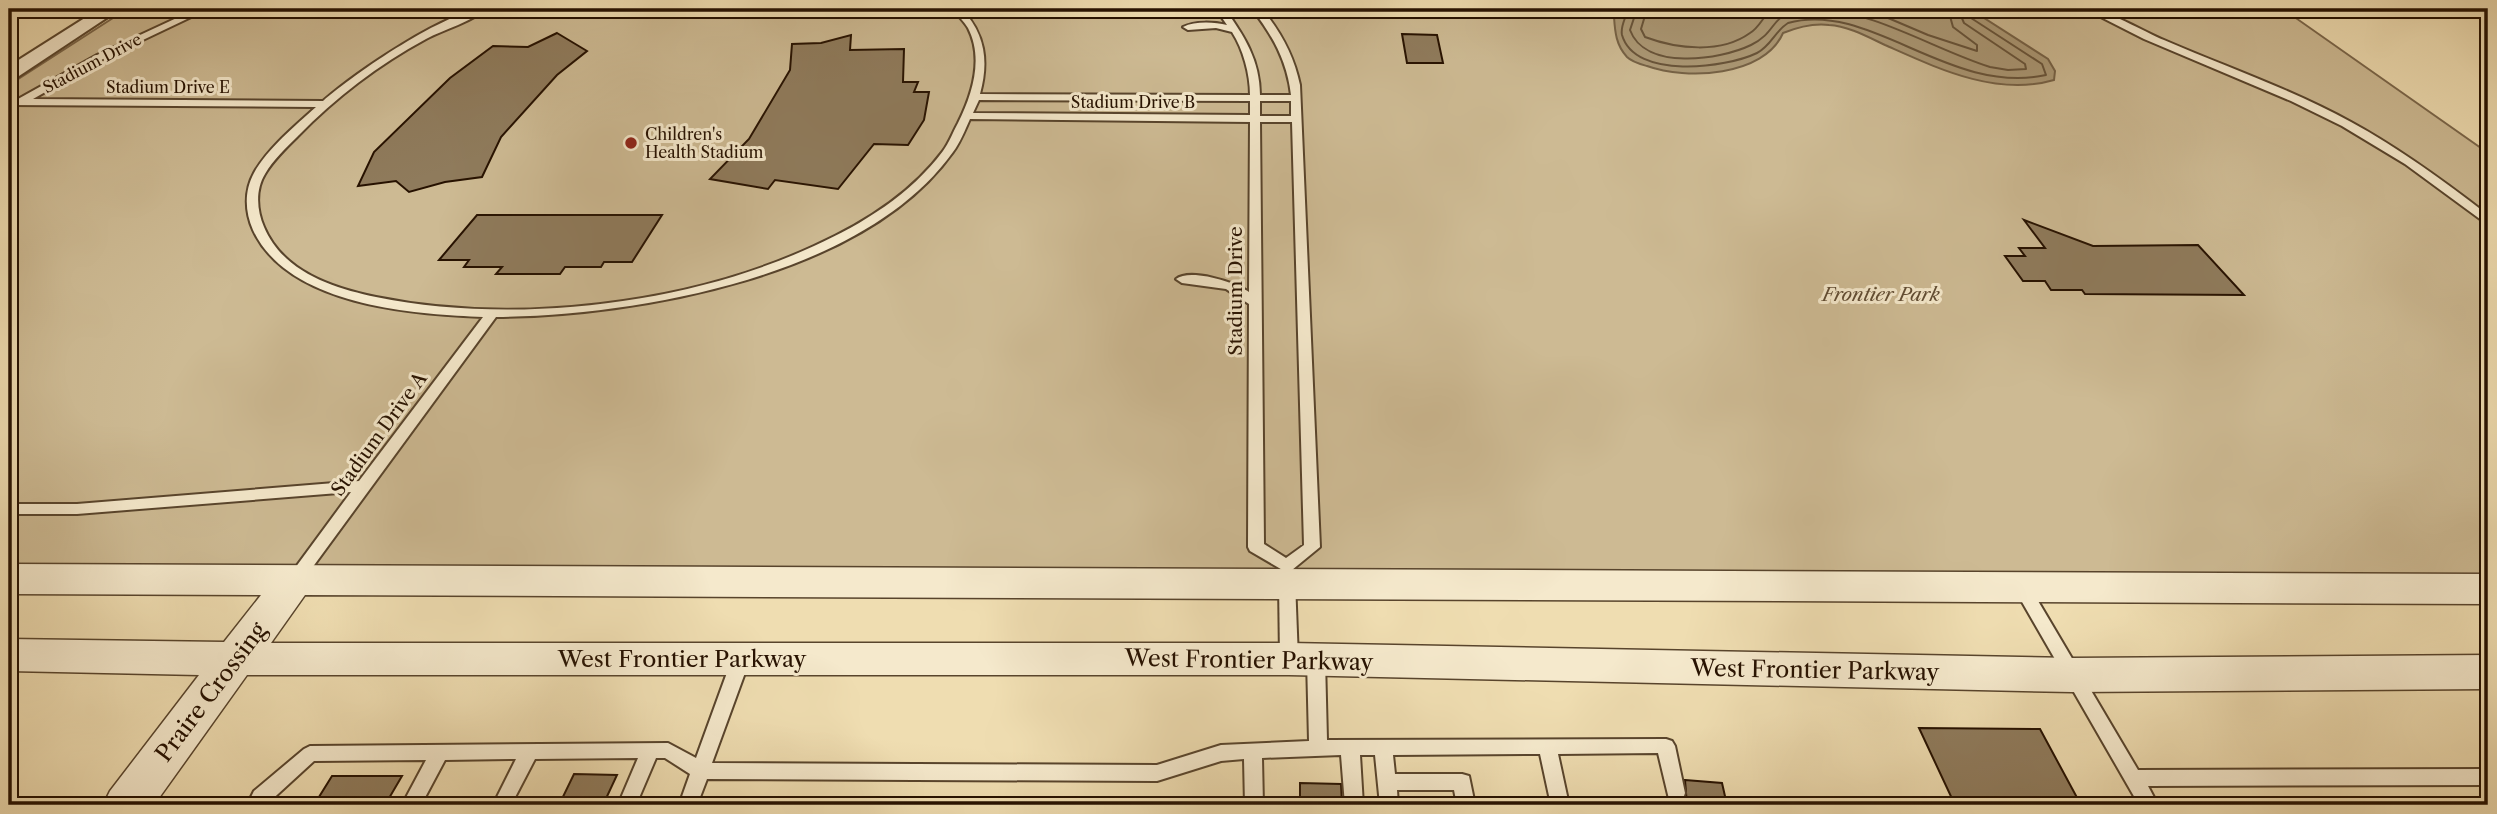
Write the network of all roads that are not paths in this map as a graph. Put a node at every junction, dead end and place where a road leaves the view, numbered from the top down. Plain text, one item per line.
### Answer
1 (111, 9) edge
2 (203, 9) edge
3 (482, 9) edge
4 (957, 9) edge
5 (1221, 9) edge
6 (1257, 9) edge
7 (2090, 9) edge
8 (1188, 27) dead end
9 (1236, 30) junction
10 (9, 74) edge
11 (975, 97) junction
12 (1256, 98) junction
13 (1296, 98) junction
14 (14, 102) edge
15 (327, 104) junction
16 (968, 116) junction
17 (1256, 118) junction
18 (1296, 118) junction
19 (2488, 220) edge
20 (1182, 279) dead end
21 (1256, 304) junction
22 (492, 313) junction
23 (365, 485) junction
24 (9, 509) edge
25 (1287, 575) junction
26 (9, 579) edge
27 (295, 579) junction
28 (2021, 587) junction
29 (2488, 589) edge
30 (9, 655) edge
31 (235, 659) junction
32 (741, 659) junction
33 (1303, 659) junction
34 (2488, 673) edge
35 (2072, 675) junction
36 (1547, 746) junction
37 (1318, 748) junction
38 (1350, 748) junction
39 (1383, 748) junction
40 (650, 750) junction
41 (529, 751) junction
42 (1253, 751) junction
43 (440, 752) junction
44 (701, 771) junction
45 (2488, 777) edge
46 (2132, 778) junction
47 (1387, 782) junction
48 (1676, 793) dead end
49 (127, 805) edge
50 (256, 805) edge
51 (411, 805) edge
52 (502, 805) edge
53 (627, 805) edge
54 (688, 805) edge
55 (1254, 805) edge
56 (1354, 805) edge
57 (1389, 805) edge
58 (1466, 805) edge
59 (1560, 805) edge
60 (2149, 805) edge

1 - 10 street
2 - 14 lane, Stadium Drive
3 - 15 lane
4 - 11 lane
5 - 9 lane, Stadium Drive
6 - 13 lane
7 - 19 lane
8 - 9 lane
9 - 12 lane, Stadium Drive
11 - 12 lane, Stadium Drive B
11 - 16 lane
12 - 13 lane, Stadium Drive B
12 - 17 lane, Stadium Drive
13 - 18 lane
14 - 15 lane, Stadium Drive E
15 - 22 lane
16 - 17 lane, Stadium Drive B
16 - 22 lane
17 - 18 lane, Stadium Drive B
17 - 21 lane, Stadium Drive
18 - 25 lane
20 - 21 lane
21 - 25 lane, Stadium Drive
22 - 23 lane, Stadium Drive A
23 - 24 lane
23 - 27 lane, Stadium Drive A
25 - 27 street
25 - 28 street
25 - 33 lane
26 - 27 street
27 - 31 street, Praire Crossing
28 - 29 street
28 - 35 lane
30 - 31 street, West Frontier Parkway
31 - 32 street, West Frontier Parkway
31 - 49 street, Praire Crossing
32 - 33 street, West Frontier Parkway
32 - 44 lane
33 - 35 street, West Frontier Parkway
33 - 37 lane
34 - 35 street, West Frontier Parkway
35 - 46 lane
36 - 39 lane
36 - 48 lane
36 - 59 lane
37 - 38 lane
37 - 42 lane
38 - 39 lane
38 - 56 lane
39 - 47 lane
40 - 41 lane
40 - 44 lane
40 - 53 lane
41 - 43 lane
41 - 52 lane
42 - 44 lane
42 - 55 lane
43 - 50 lane
43 - 51 lane
44 - 54 lane
45 - 46 lane
46 - 60 lane
47 - 57 lane
47 - 58 lane

